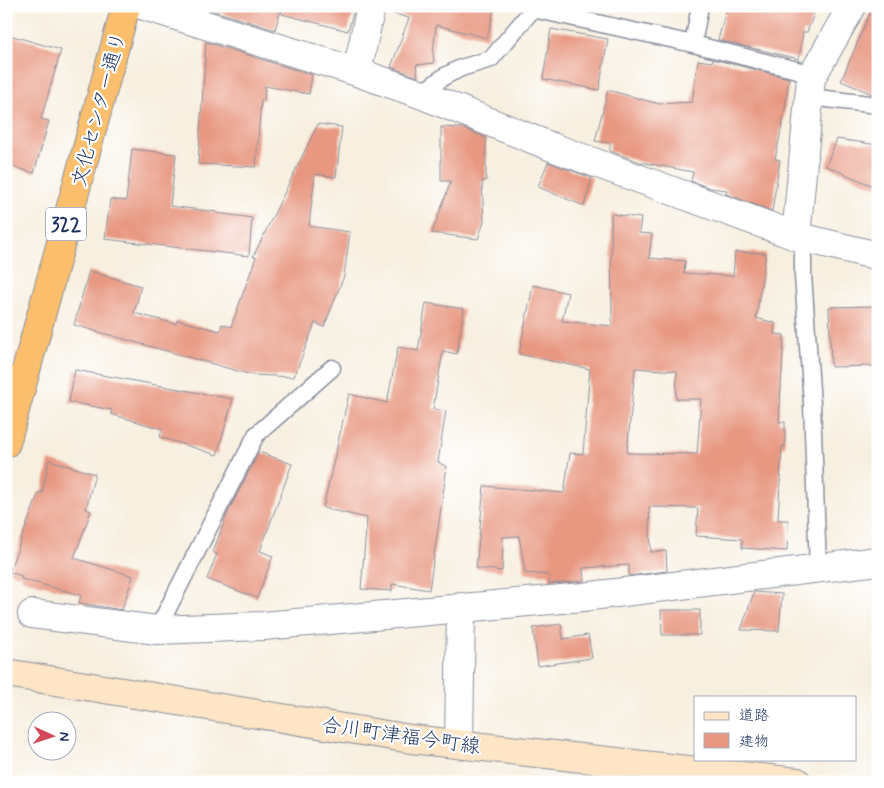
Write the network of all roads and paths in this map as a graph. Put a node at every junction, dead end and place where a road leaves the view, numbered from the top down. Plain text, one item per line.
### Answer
1 (126, 6) edge
2 (144, 6) edge
3 (371, 6) edge
4 (700, 6) edge
5 (852, 6) edge
6 (693, 44) junction
7 (357, 72) junction
8 (811, 86) junction
9 (420, 94) junction
10 (878, 105) edge
11 (799, 238) junction
12 (878, 256) edge
13 (332, 368) dead end
14 (6, 443) edge
15 (878, 562) edge
16 (818, 569) junction
17 (461, 607) junction
18 (32, 614) dead end
19 (156, 630) junction
20 (6, 673) edge
21 (459, 744) junction
22 (797, 782) edge

1 - 14 highway, 文化センター通り / 322
2 - 7 street
3 - 7 street
4 - 6 lane
5 - 8 street
6 - 8 lane
6 - 9 lane
7 - 9 street
8 - 10 lane
8 - 11 street
9 - 11 street
11 - 12 street
11 - 16 lane
13 - 19 lane
15 - 16 street
16 - 17 street
17 - 19 street
17 - 21 street
18 - 19 street
20 - 21 street, 合川町津福今町線
21 - 22 street, 合川町津福今町線

